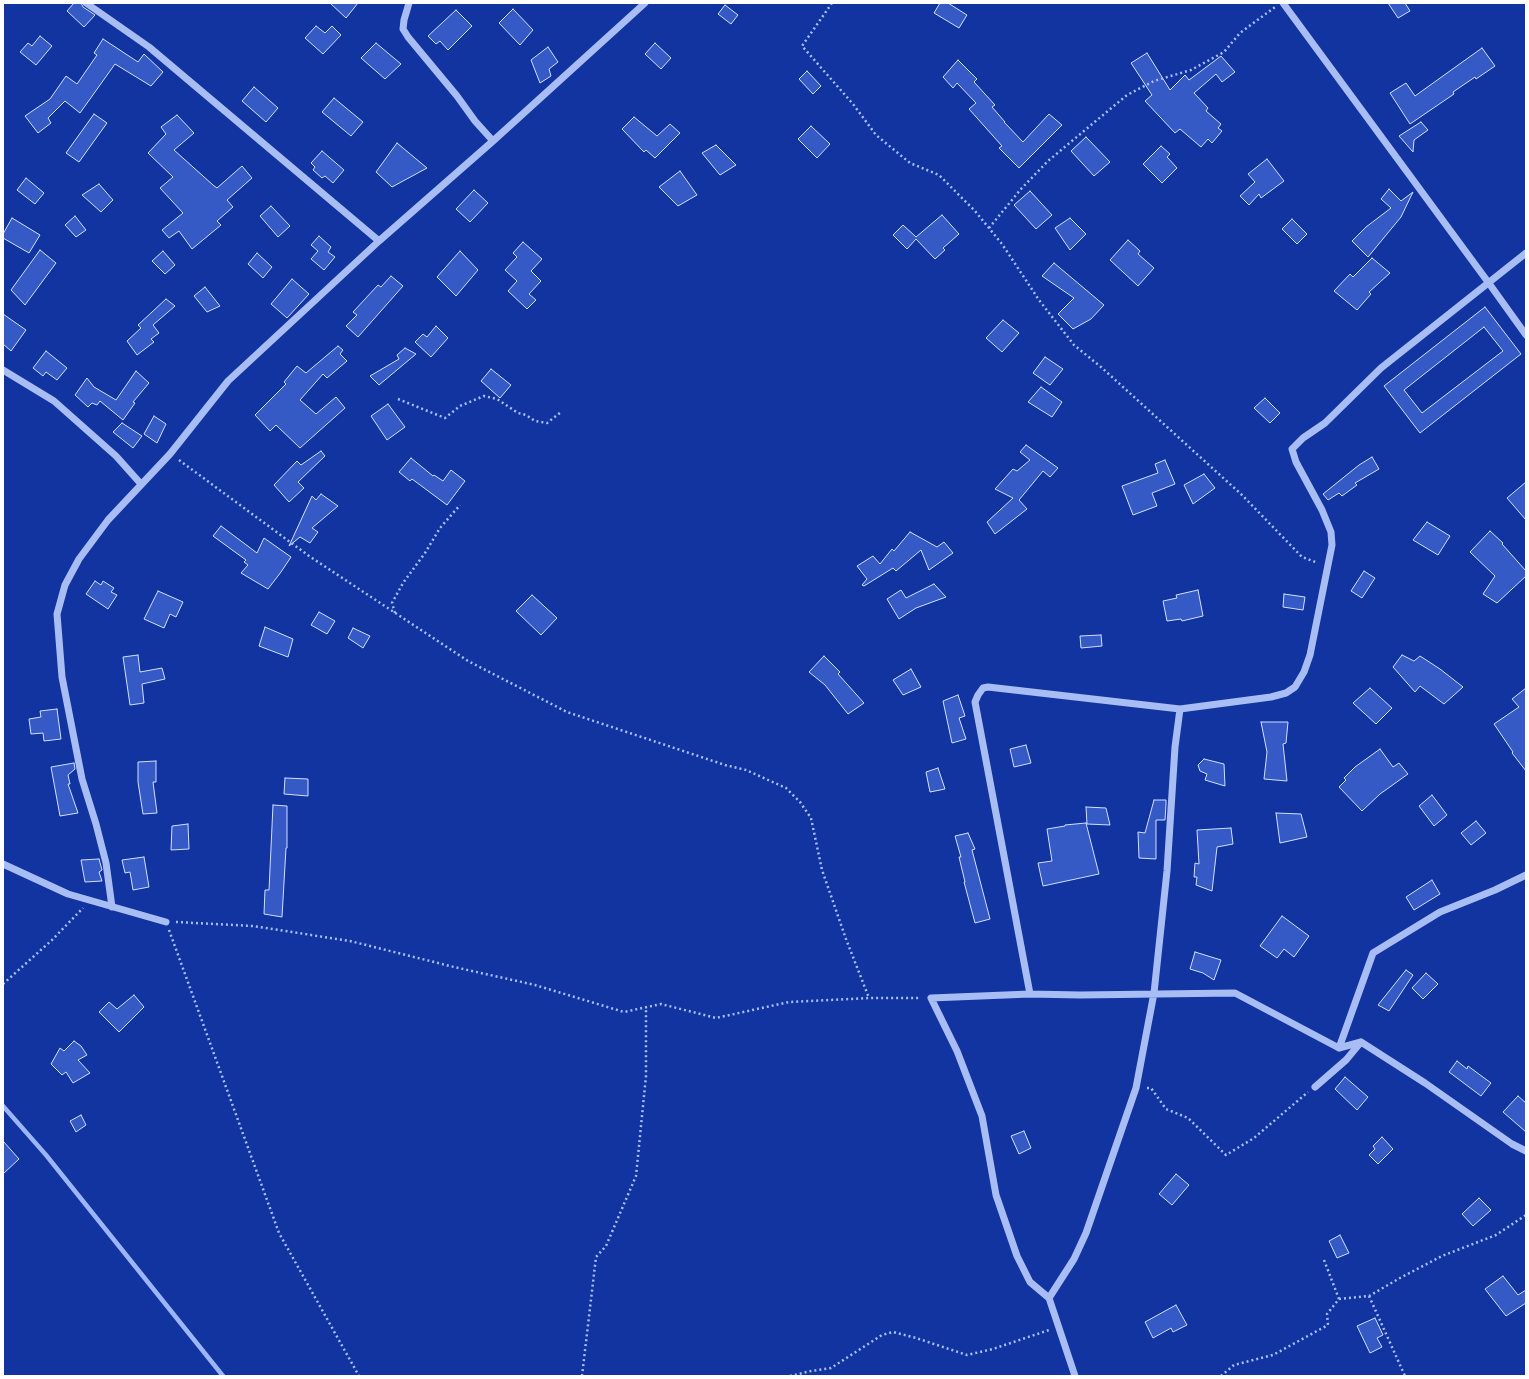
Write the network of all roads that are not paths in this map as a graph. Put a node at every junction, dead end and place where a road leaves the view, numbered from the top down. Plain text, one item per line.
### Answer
1 (86, 3) edge
2 (409, 3) edge
3 (645, 3) edge
4 (1283, 3) edge
5 (492, 141) junction
6 (379, 241) junction
7 (1526, 253) edge
8 (1488, 282) junction
9 (1526, 335) edge
10 (3, 370) edge
11 (141, 484) junction
12 (1180, 709) junction
13 (3, 864) edge
14 (1526, 875) edge
15 (112, 907) junction
16 (166, 922) road end
17 (1154, 993) junction
18 (1030, 994) junction
19 (1361, 1042) junction
20 (1339, 1048) junction
21 (1315, 1087) road end
22 (1526, 1151) edge
23 (1049, 1298) junction
24 (1075, 1376) edge

1 - 6 street
2 - 5 street
3 - 5 street
4 - 8 street
5 - 6 street
6 - 11 street
7 - 8 street
8 - 9 street
8 - 12 street
10 - 11 street
11 - 15 street
12 - 17 street
12 - 18 street
13 - 15 street
14 - 20 street
15 - 16 street
17 - 18 street
17 - 20 street
17 - 23 street
18 - 23 street
19 - 20 street
19 - 21 street
19 - 22 street
23 - 24 street

